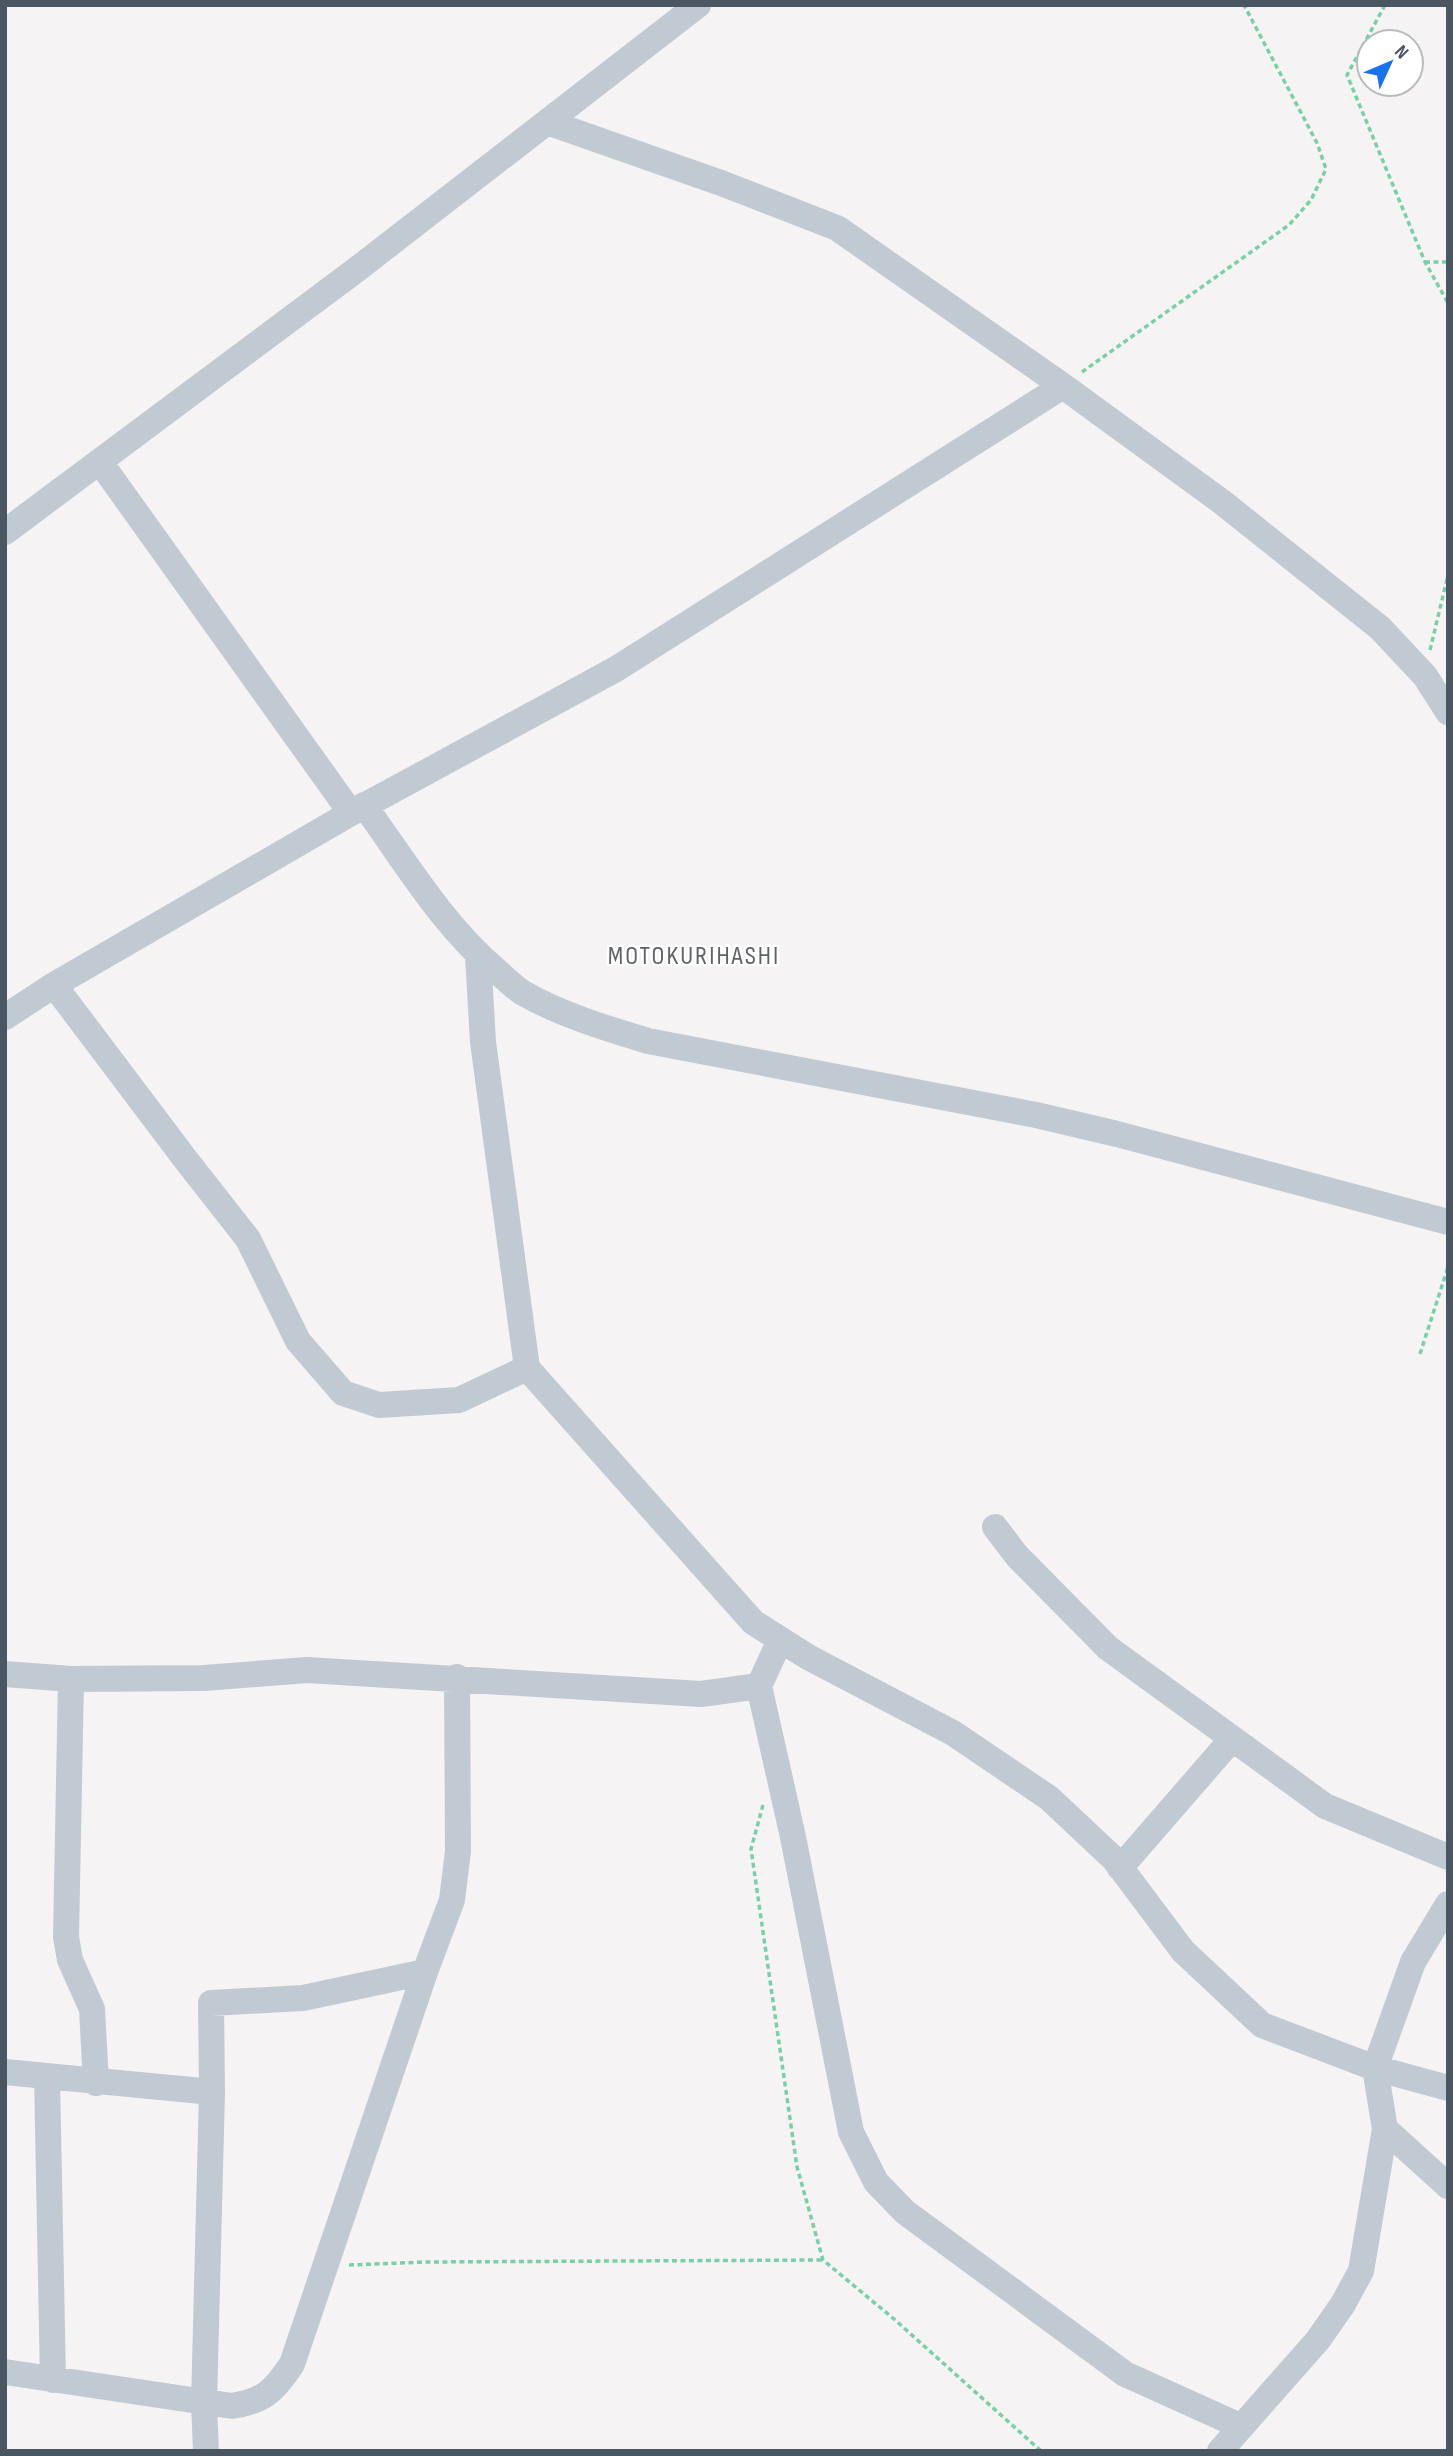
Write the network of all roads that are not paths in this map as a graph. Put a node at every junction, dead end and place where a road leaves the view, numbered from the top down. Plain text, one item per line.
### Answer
1 (698, 5) edge
2 (547, 122) junction
3 (1063, 386) junction
4 (100, 462) junction
5 (5, 532) edge
6 (1448, 712) edge
7 (357, 809) junction
8 (478, 956) junction
9 (54, 985) junction
10 (5, 1017) edge
11 (1448, 1222) edge
12 (527, 1368) junction
13 (995, 1527) dead end
14 (780, 1640) junction
15 (5, 1674) edge
16 (457, 1677) junction
17 (71, 1679) junction
18 (759, 1686) junction
19 (1232, 1738) junction
20 (1448, 1857) edge
21 (1120, 1868) junction
22 (1448, 1904) edge
23 (425, 1972) junction
24 (1375, 2068) junction
25 (5, 2073) edge
26 (47, 2077) junction
27 (96, 2082) junction
28 (1448, 2088) edge
29 (212, 2092) junction
30 (1385, 2129) junction
31 (1448, 2186) edge
32 (5, 2372) edge
33 (53, 2380) junction
34 (204, 2403) junction
35 (1240, 2426) junction
36 (206, 2451) edge
37 (1220, 2451) edge

1 - 2 street
2 - 3 street
2 - 4 street
3 - 6 street
3 - 7 street
4 - 5 street
4 - 7 street
7 - 8 street
7 - 9 street
8 - 11 street
8 - 12 street
9 - 10 street
9 - 12 street
12 - 14 street
13 - 19 street
14 - 18 street
14 - 21 street
15 - 17 street
16 - 17 street
16 - 18 street
16 - 23 street
17 - 27 street
18 - 35 street
19 - 20 street
19 - 21 street
21 - 24 street
22 - 24 street
23 - 29 street
23 - 34 street
24 - 28 street
24 - 30 street
25 - 26 street
26 - 27 street
26 - 33 street
27 - 29 street
29 - 34 street
30 - 31 street
30 - 35 street
32 - 33 street
33 - 34 street
34 - 36 street
35 - 37 street

